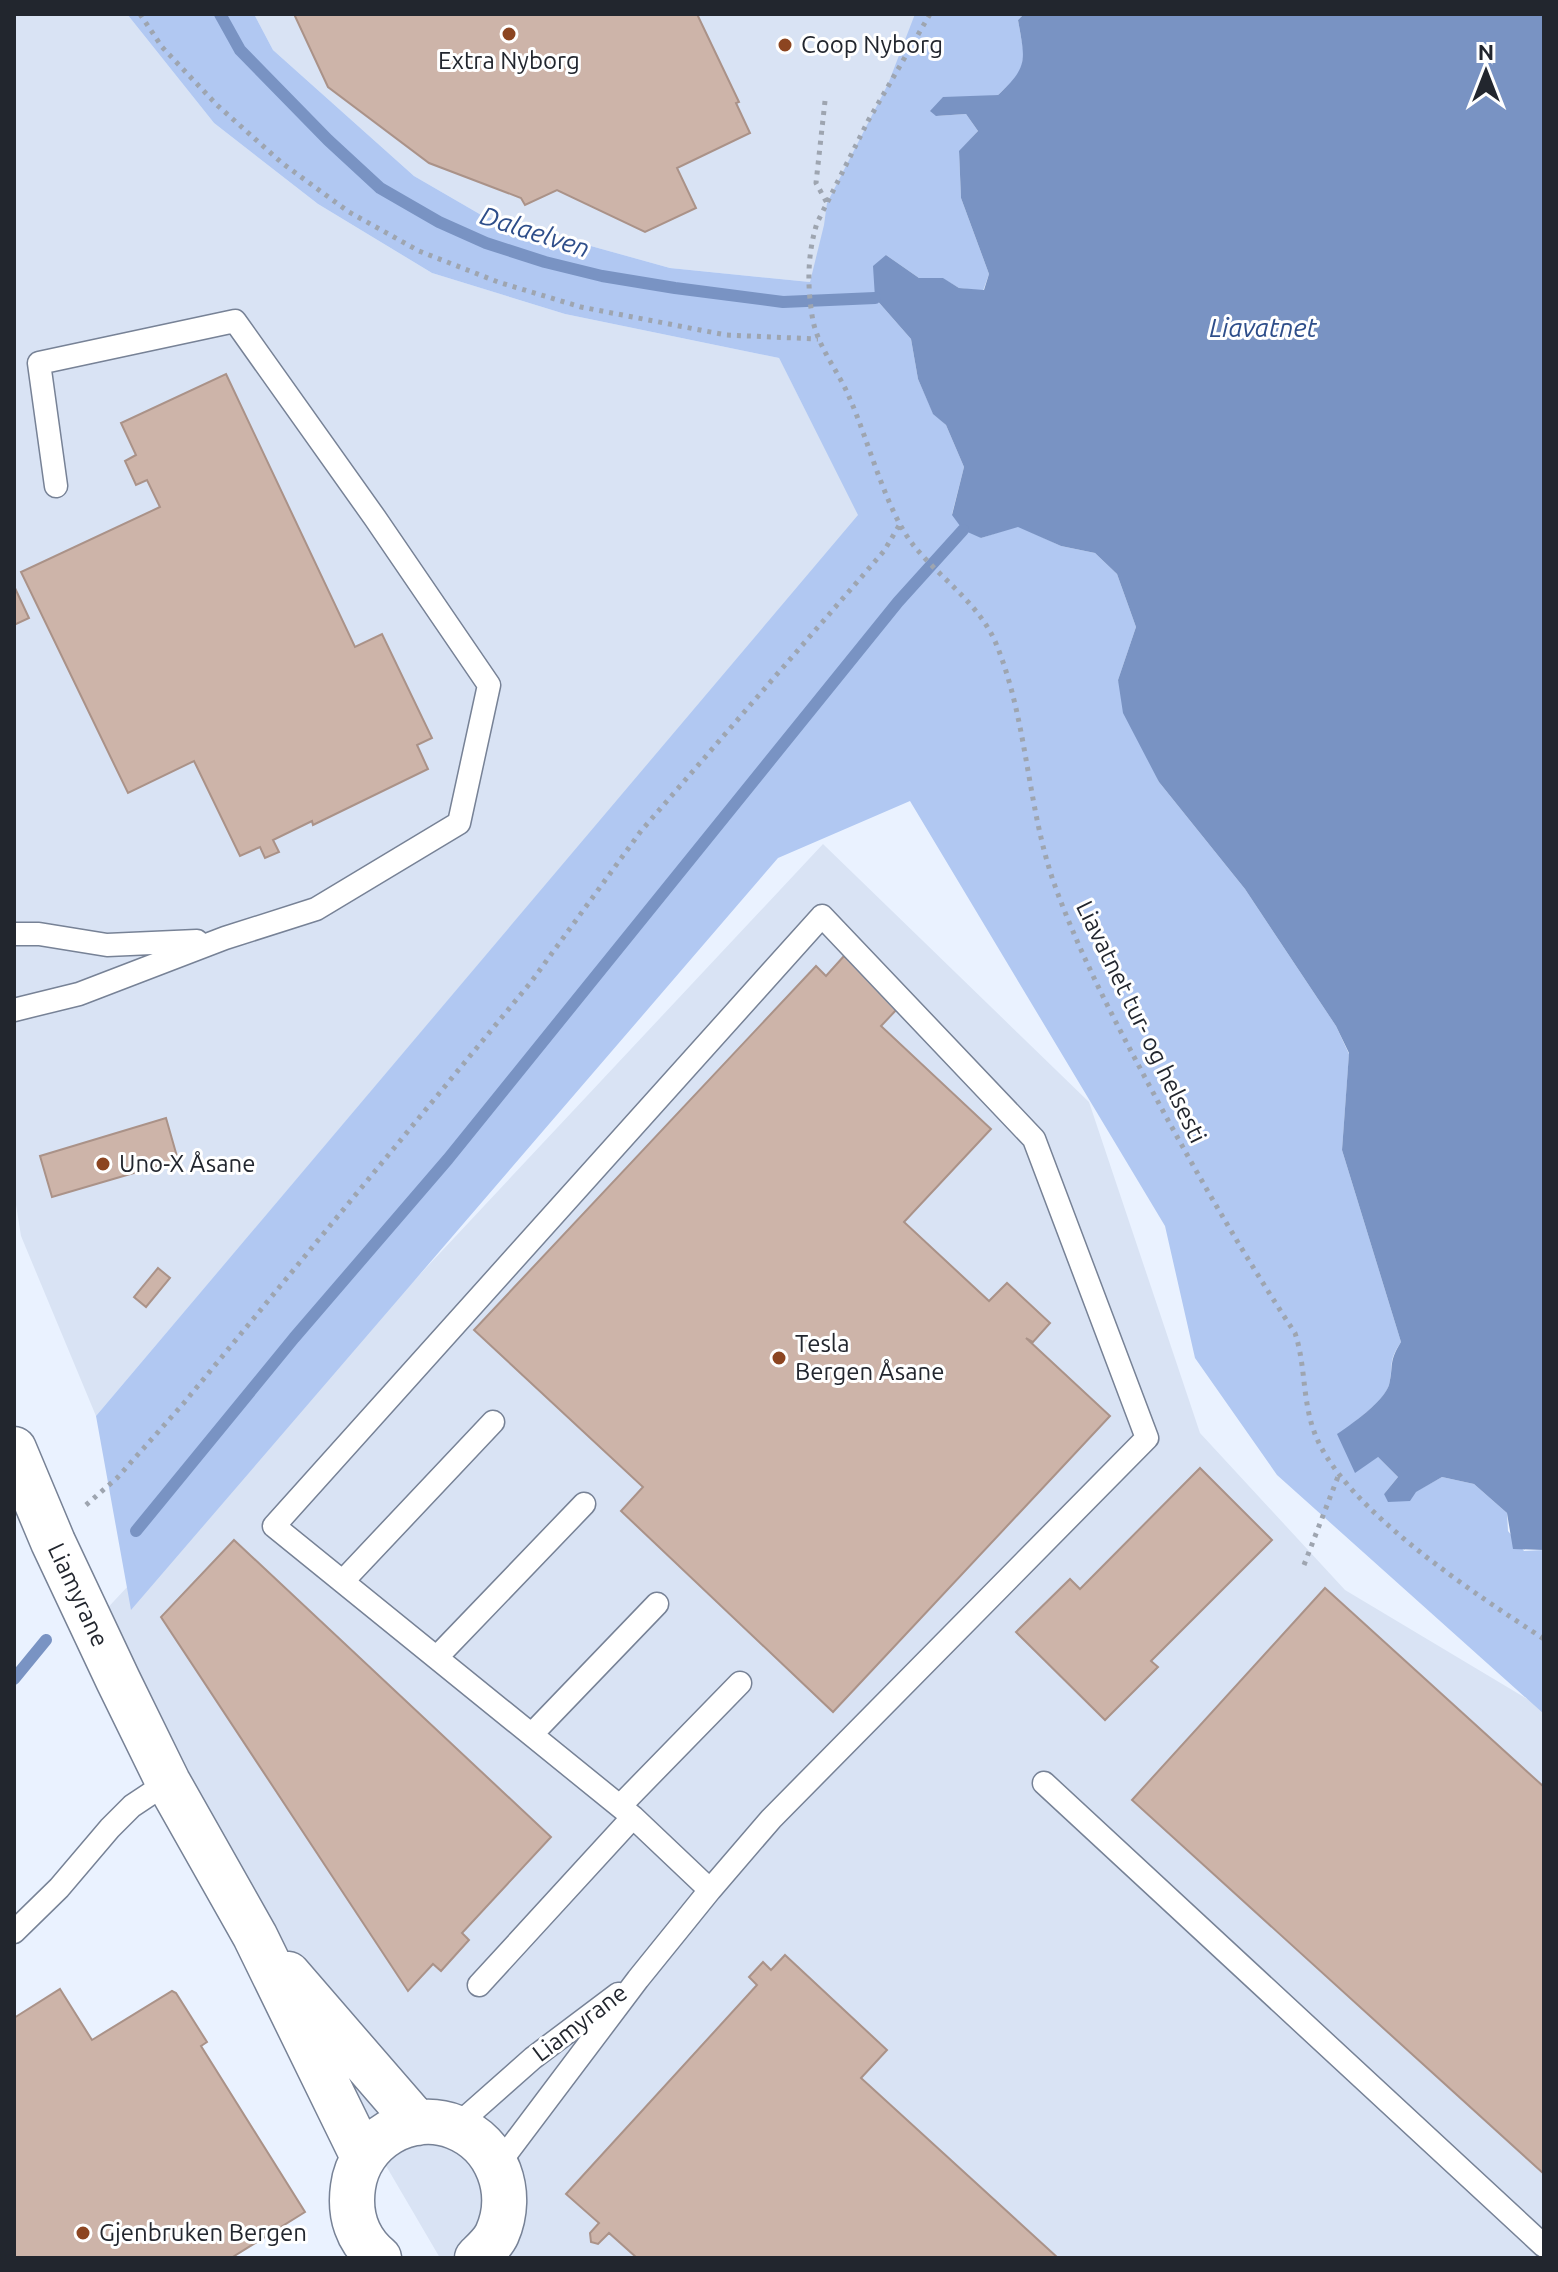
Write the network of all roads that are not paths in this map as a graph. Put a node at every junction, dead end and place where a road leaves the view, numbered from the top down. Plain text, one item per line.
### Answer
1 (56, 486) dead end
2 (14, 934) edge
3 (218, 941) junction
4 (14, 1010) edge
5 (493, 1422) dead end
6 (14, 1449) edge
7 (584, 1504) dead end
8 (343, 1581) junction
9 (657, 1604) dead end
10 (437, 1657) junction
11 (740, 1683) dead end
12 (532, 1734) junction
13 (168, 1782) junction
14 (1044, 1783) dead end
15 (626, 1812) junction
16 (710, 1890) junction
17 (14, 1932) edge
18 (255, 1936) junction
19 (638, 1979) junction
20 (479, 1985) dead end
21 (436, 2125) junction
22 (363, 2157) junction
23 (497, 2166) junction
24 (1544, 2246) edge
25 (491, 2252) edge
26 (369, 2255) edge

1 - 3 lane
2 - 3 lane
3 - 4 lane
5 - 8 lane
6 - 13 main road, Liamyrane
7 - 10 lane
8 - 10 lane
8 - 16 lane
9 - 12 lane
10 - 12 lane
11 - 15 lane
12 - 15 lane
13 - 17 lane
13 - 18 main road, Liamyrane
14 - 24 lane
15 - 16 lane
15 - 20 lane
16 - 19 lane
18 - 21 main road, Liamyrane
18 - 22 main road, Liamyrane
19 - 21 lane, Liamyrane
19 - 23 lane, Liamyrane
21 - 22 main road
21 - 23 main road
22 - 26 main road
23 - 25 main road

